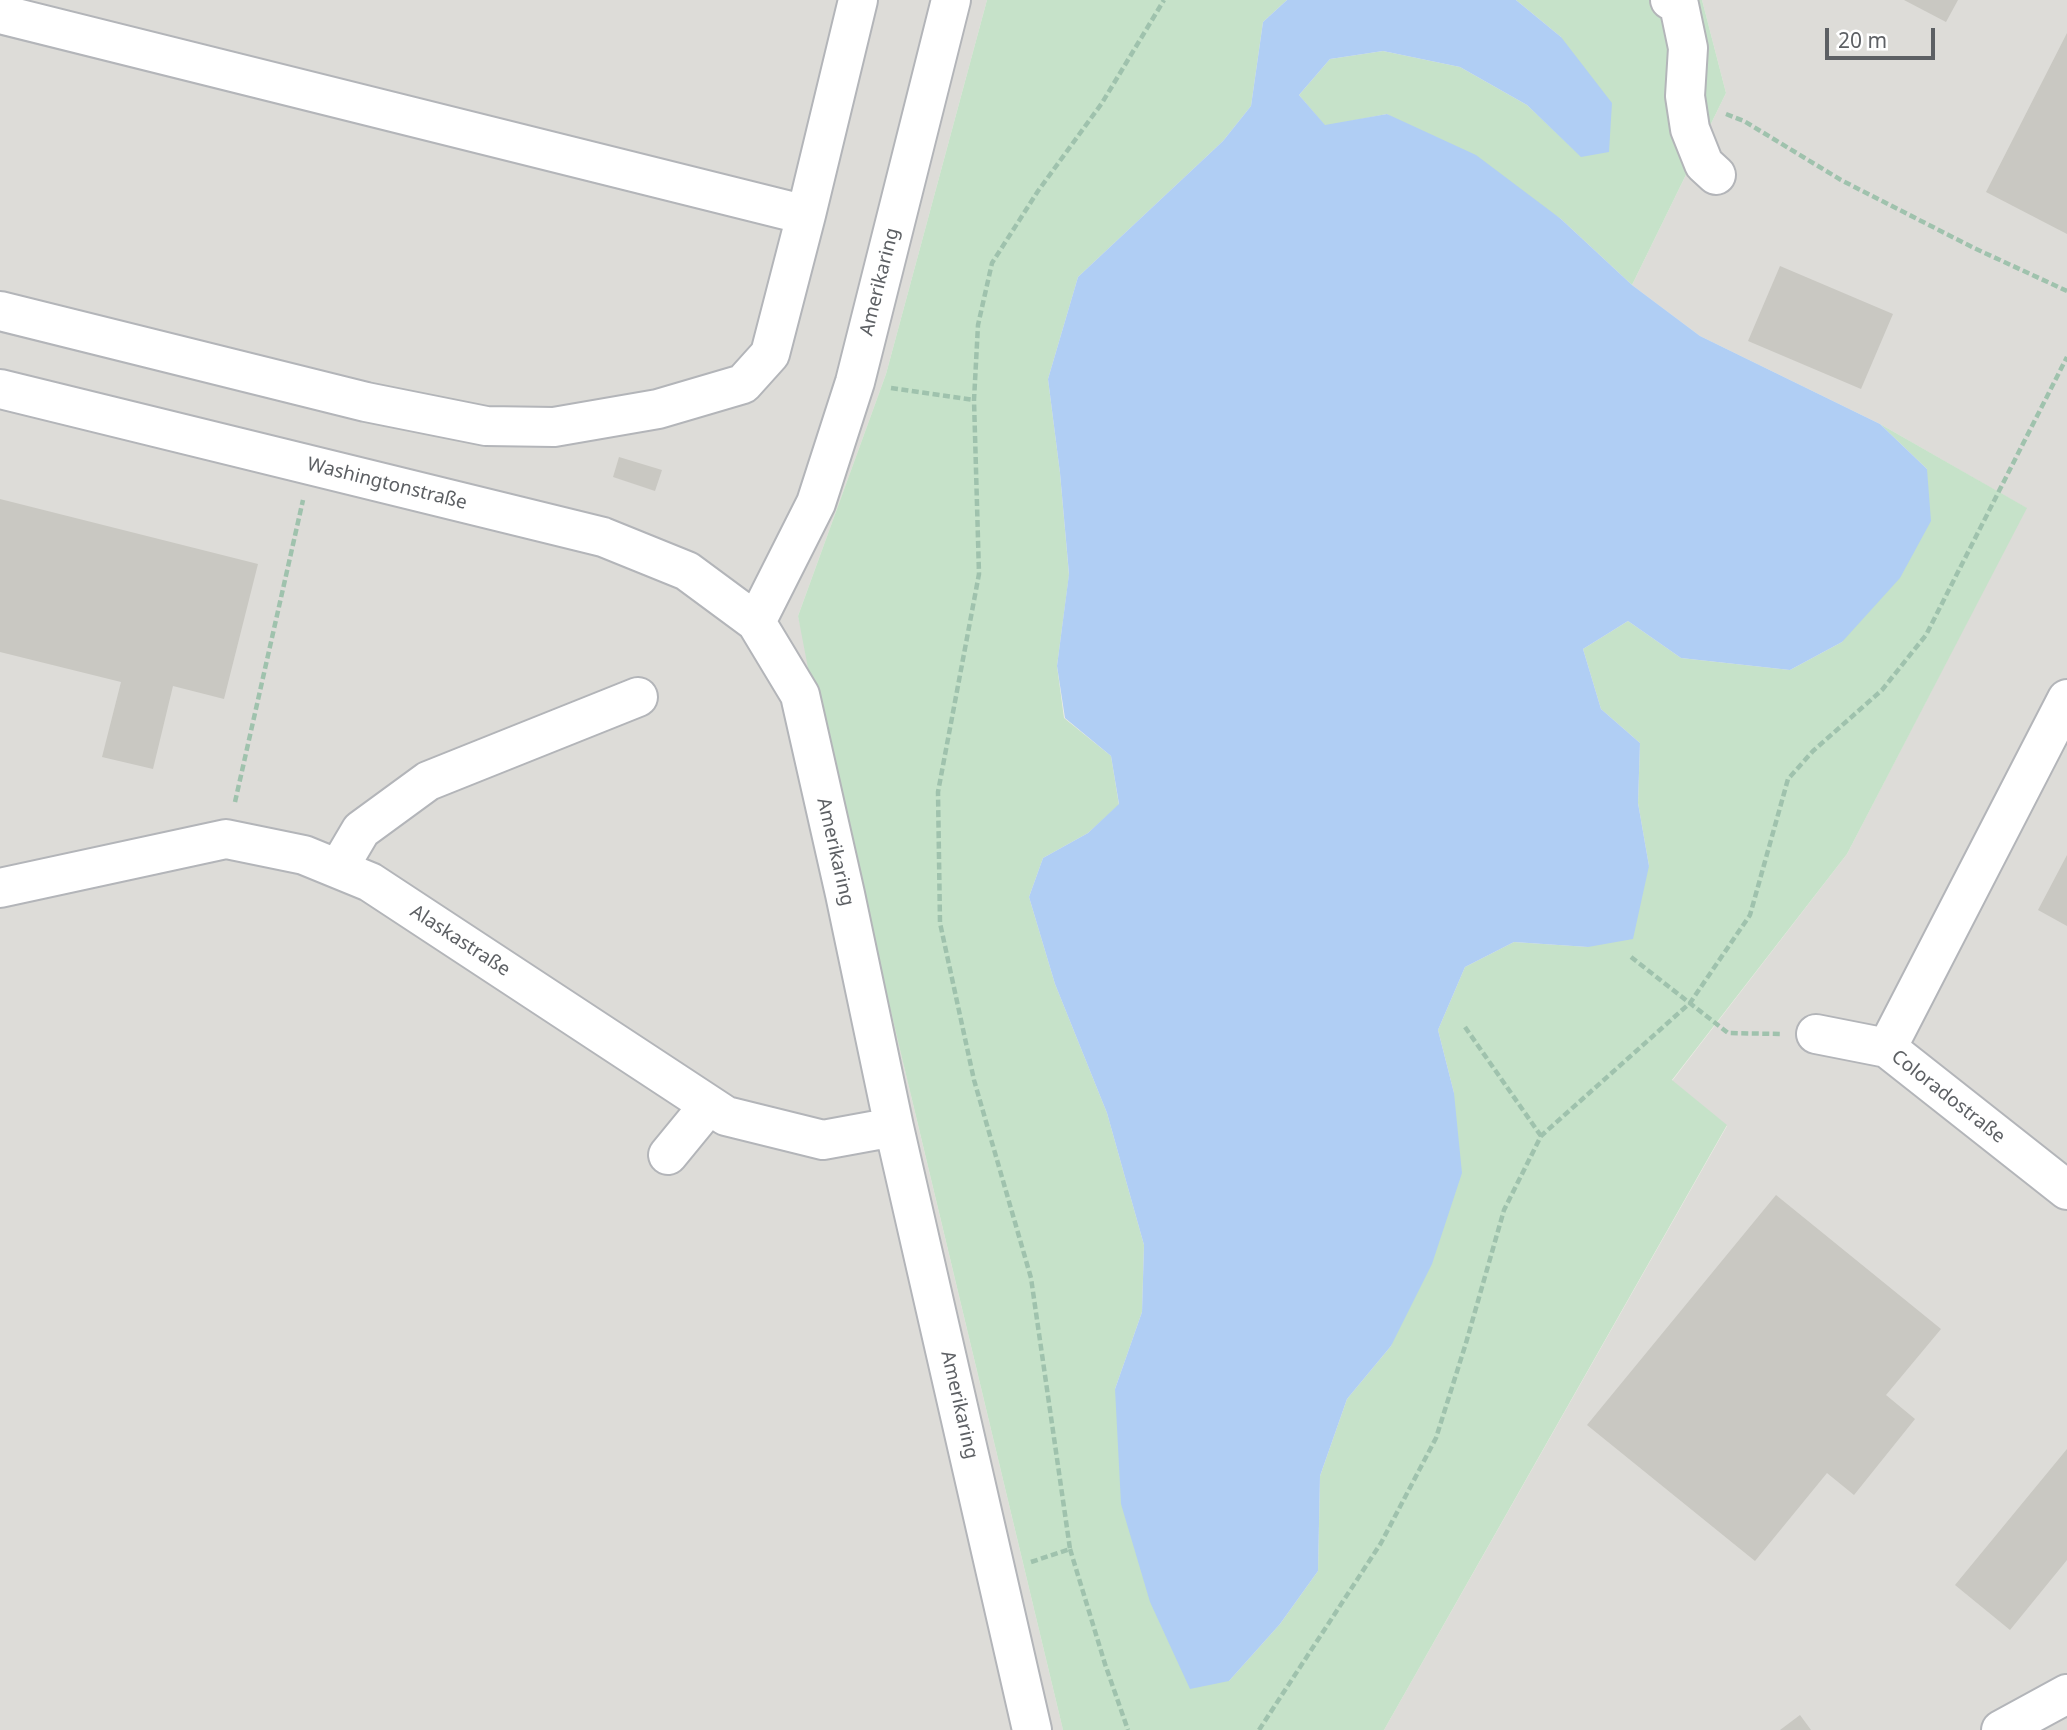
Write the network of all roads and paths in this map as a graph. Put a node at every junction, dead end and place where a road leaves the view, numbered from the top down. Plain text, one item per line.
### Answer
1 (858, 0) edge
2 (951, 0) edge
3 (1164, 0) edge
4 (1670, 0) edge
5 (0, 14) edge
6 (1685, 96) junction
7 (1716, 175) dead end
8 (806, 215) junction
9 (2067, 290) edge
10 (0, 311) edge
11 (2067, 357) edge
12 (855, 382) junction
13 (0, 389) edge
14 (974, 400) junction
15 (311, 465) junction
16 (756, 622) junction
17 (638, 697) dead end
18 (2067, 698) edge
19 (226, 839) junction
20 (338, 869) junction
21 (0, 888) edge
22 (1630, 957) dead end
23 (1690, 1003) junction
24 (1465, 1027) dead end
25 (1815, 1034) joint
26 (1887, 1048) junction
27 (709, 1105) junction
28 (894, 1128) junction
29 (1541, 1136) junction
30 (668, 1155) dead end
31 (2067, 1191) edge
32 (1070, 1549) junction
33 (998, 1573) junction
34 (2067, 1694) edge
35 (1032, 1730) edge
36 (1128, 1730) edge
37 (1259, 1730) edge
38 (2001, 1730) edge

1 - 8 street
2 - 12 street, Amerikaring
3 - 14 path
4 - 6 street
5 - 8 street
6 - 7 street
6 - 9 path
8 - 10 street
11 - 23 path
12 - 14 path
12 - 16 street, Amerikaring
13 - 15 street, Washingtonstraße
14 - 32 path
15 - 16 street, Washingtonstraße
15 - 19 path
16 - 28 street, Amerikaring
17 - 20 street
18 - 26 street
19 - 20 street, Alaskastraße
19 - 21 street, Alaskastraße
20 - 27 street, Alaskastraße
22 - 23 path
23 - 25 path
23 - 29 path
24 - 29 path
25 - 26 street, Coloradostraße
26 - 31 street, Coloradostraße
27 - 28 street, Alaskastraße
27 - 30 street
28 - 33 street, Amerikaring
29 - 37 path
32 - 33 path
32 - 36 path
33 - 35 street, Amerikaring
34 - 38 street

